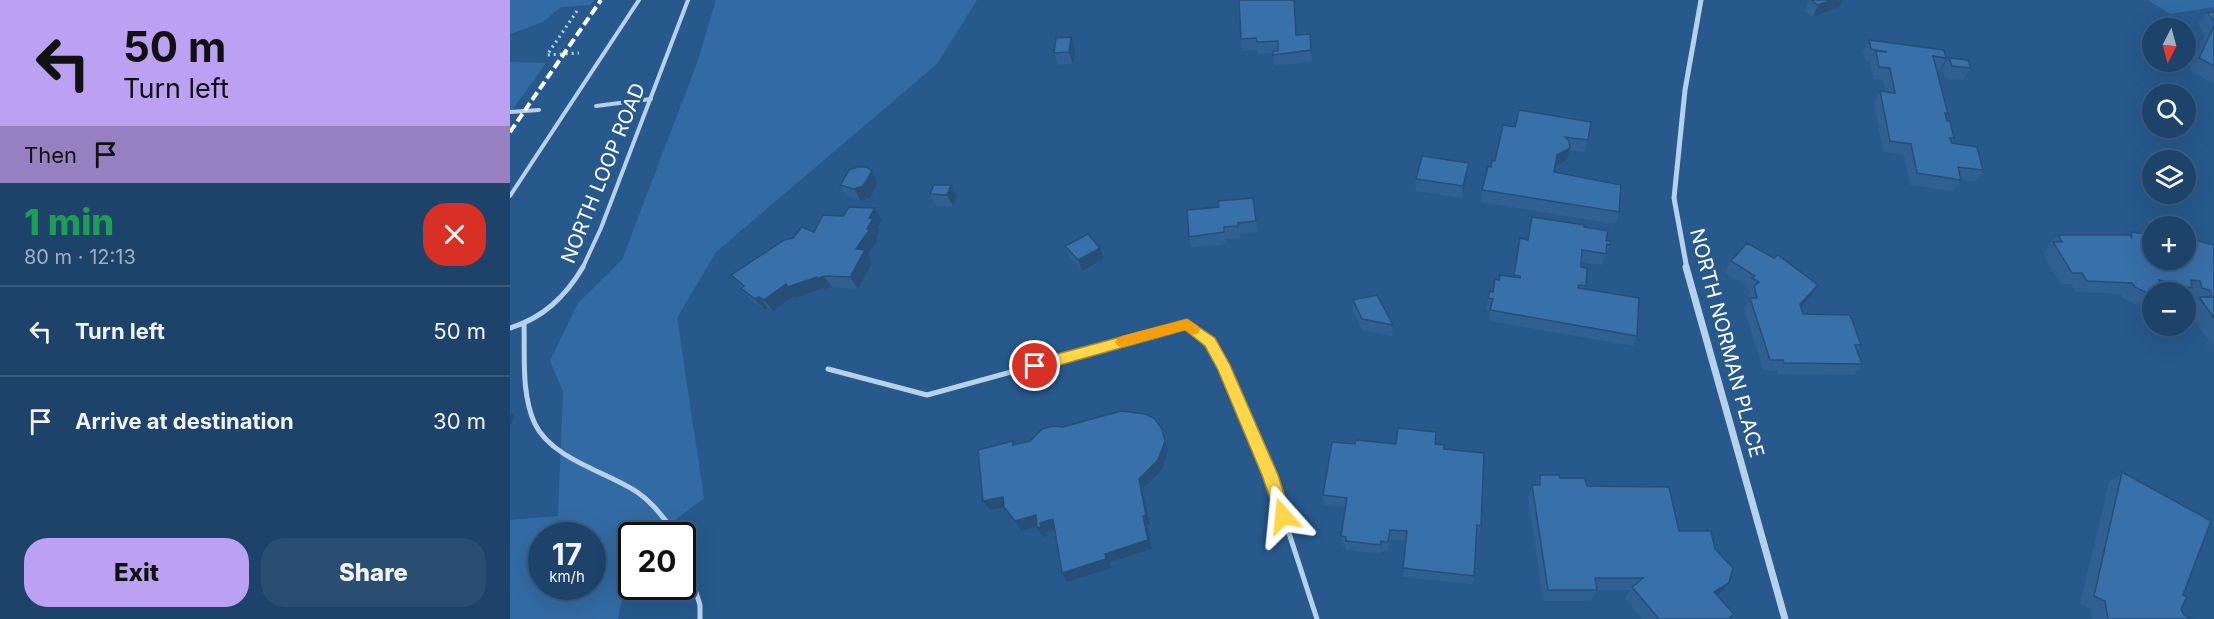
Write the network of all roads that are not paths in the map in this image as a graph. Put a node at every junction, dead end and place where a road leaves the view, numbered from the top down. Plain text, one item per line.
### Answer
1 (639, 0) edge
2 (688, 0) edge
3 (1701, 0) edge
4 (651, 99) junction
5 (596, 106) dead end
6 (539, 110) dead end
7 (510, 112) edge
8 (510, 196) edge
9 (524, 324) junction
10 (510, 328) edge
11 (828, 369) dead end
12 (665, 522) edge
13 (696, 592) edge
14 (700, 619) edge
15 (1317, 619) edge
16 (1785, 619) edge

1 - 8 lane
2 - 4 lane, NORTH LOOP ROAD
3 - 16 street, NORTH NORMAN PLACE
4 - 5 lane
4 - 9 lane, NORTH LOOP ROAD
6 - 7 lane
9 - 10 lane, NORTH LOOP ROAD
9 - 12 lane
11 - 15 lane
13 - 14 lane

